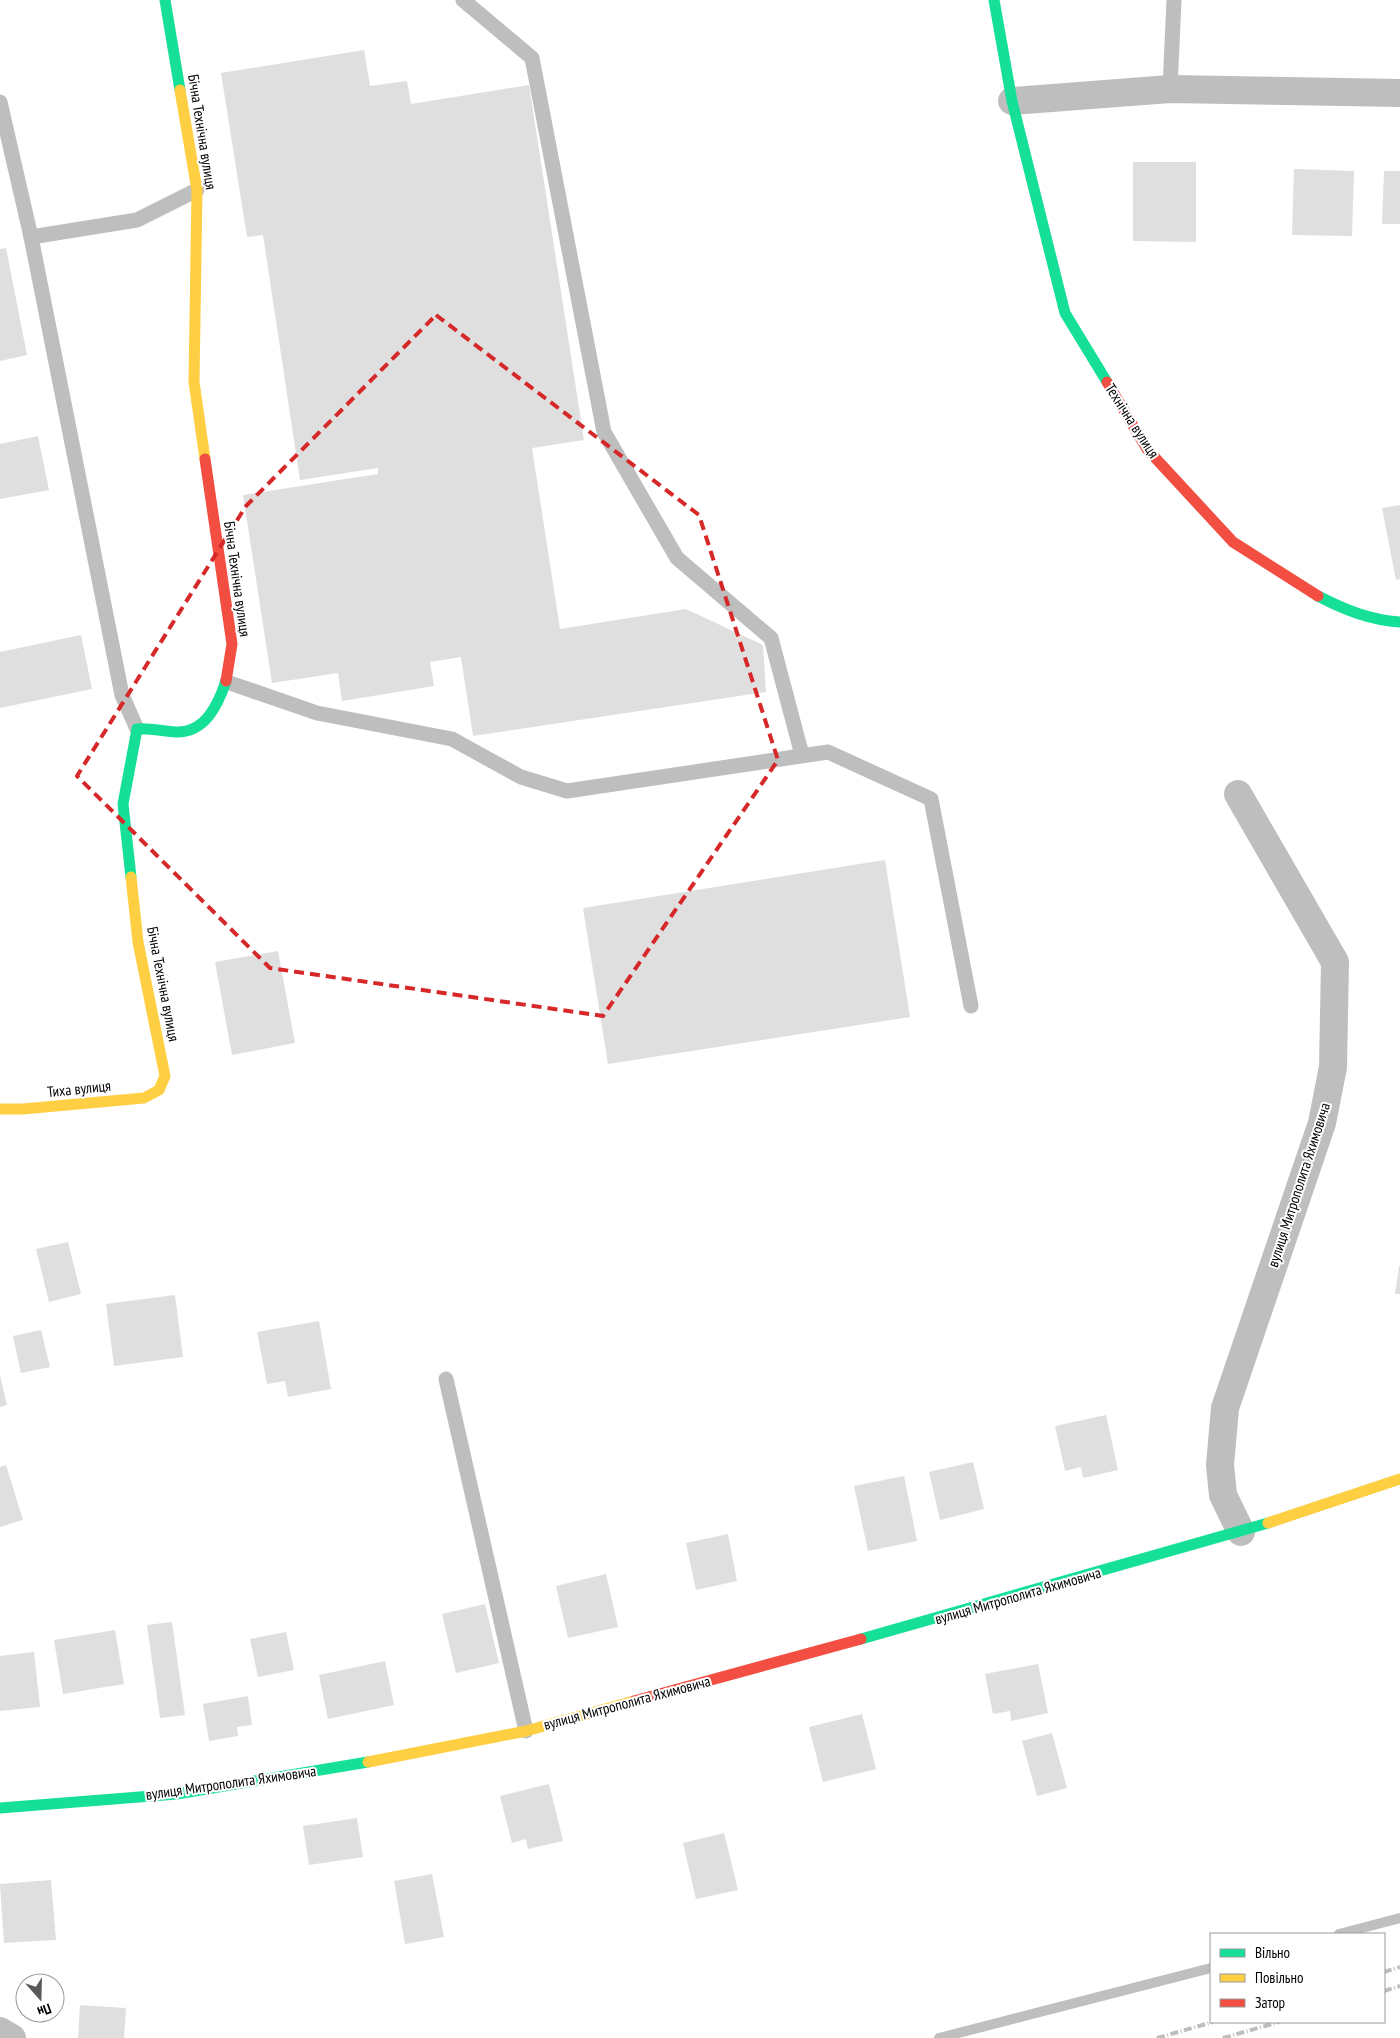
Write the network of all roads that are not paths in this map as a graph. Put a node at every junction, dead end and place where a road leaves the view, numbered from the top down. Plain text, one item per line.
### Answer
1 (165, 0) edge
2 (463, 0) edge
3 (994, 0) edge
4 (1174, 0) edge
5 (1170, 89) junction
6 (1400, 94) edge
7 (1012, 101) junction
8 (0, 102) edge
9 (197, 190) junction
10 (31, 237) junction
11 (1400, 622) edge
12 (227, 682) junction
13 (137, 729) junction
14 (802, 755) junction
15 (1238, 794) dead end
16 (971, 1006) dead end
17 (159, 1090) joint
18 (0, 1109) edge
19 (446, 1379) dead end
20 (1400, 1479) edge
21 (1241, 1532) junction
22 (526, 1731) junction
23 (0, 1808) edge
24 (0, 2031) edge
25 (12, 2038) edge

1 - 9 street, Бічна Технічна вулиця
2 - 14 lane
3 - 7 street, Технічна вулиця
4 - 5 lane
5 - 6 street
5 - 7 street
7 - 11 street, Технічна вулиця
8 - 10 lane
9 - 10 lane
9 - 12 street, Бічна Технічна вулиця
10 - 13 lane
12 - 13 street, Бічна Технічна вулиця
12 - 14 lane
13 - 17 street, Бічна Технічна вулиця
14 - 16 lane
15 - 21 street, вулиця Митрополита Яхимовича
17 - 18 street, Тиха вулиця
19 - 22 lane
20 - 21 street, вулиця Митрополита Яхимовича
21 - 22 street, вулиця Митрополита Яхимовича
22 - 23 street, вулиця Митрополита Яхимовича
24 - 25 street

